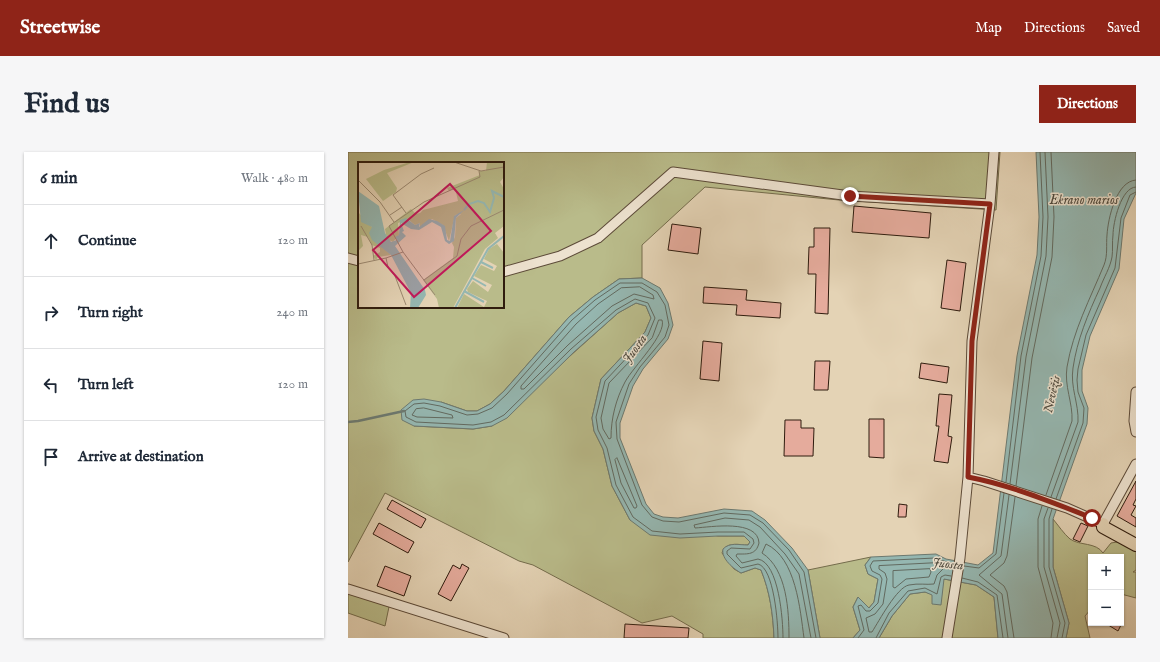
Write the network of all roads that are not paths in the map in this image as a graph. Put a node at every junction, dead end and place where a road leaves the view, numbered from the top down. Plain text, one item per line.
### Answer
1 (994, 152) edge
2 (990, 204) junction
3 (348, 258) edge
4 (358, 261) edge
5 (504, 272) edge
6 (1136, 392) edge
7 (1136, 432) edge
8 (1136, 464) edge
9 (968, 477) junction
10 (1103, 524) junction
11 (1136, 545) edge
12 (348, 589) edge
13 (504, 638) edge
14 (947, 638) edge

1 - 2 street
2 - 5 street
2 - 9 street
3 - 4 street
6 - 7 street
8 - 10 street
9 - 10 street
9 - 14 street
10 - 11 main road
12 - 13 street

